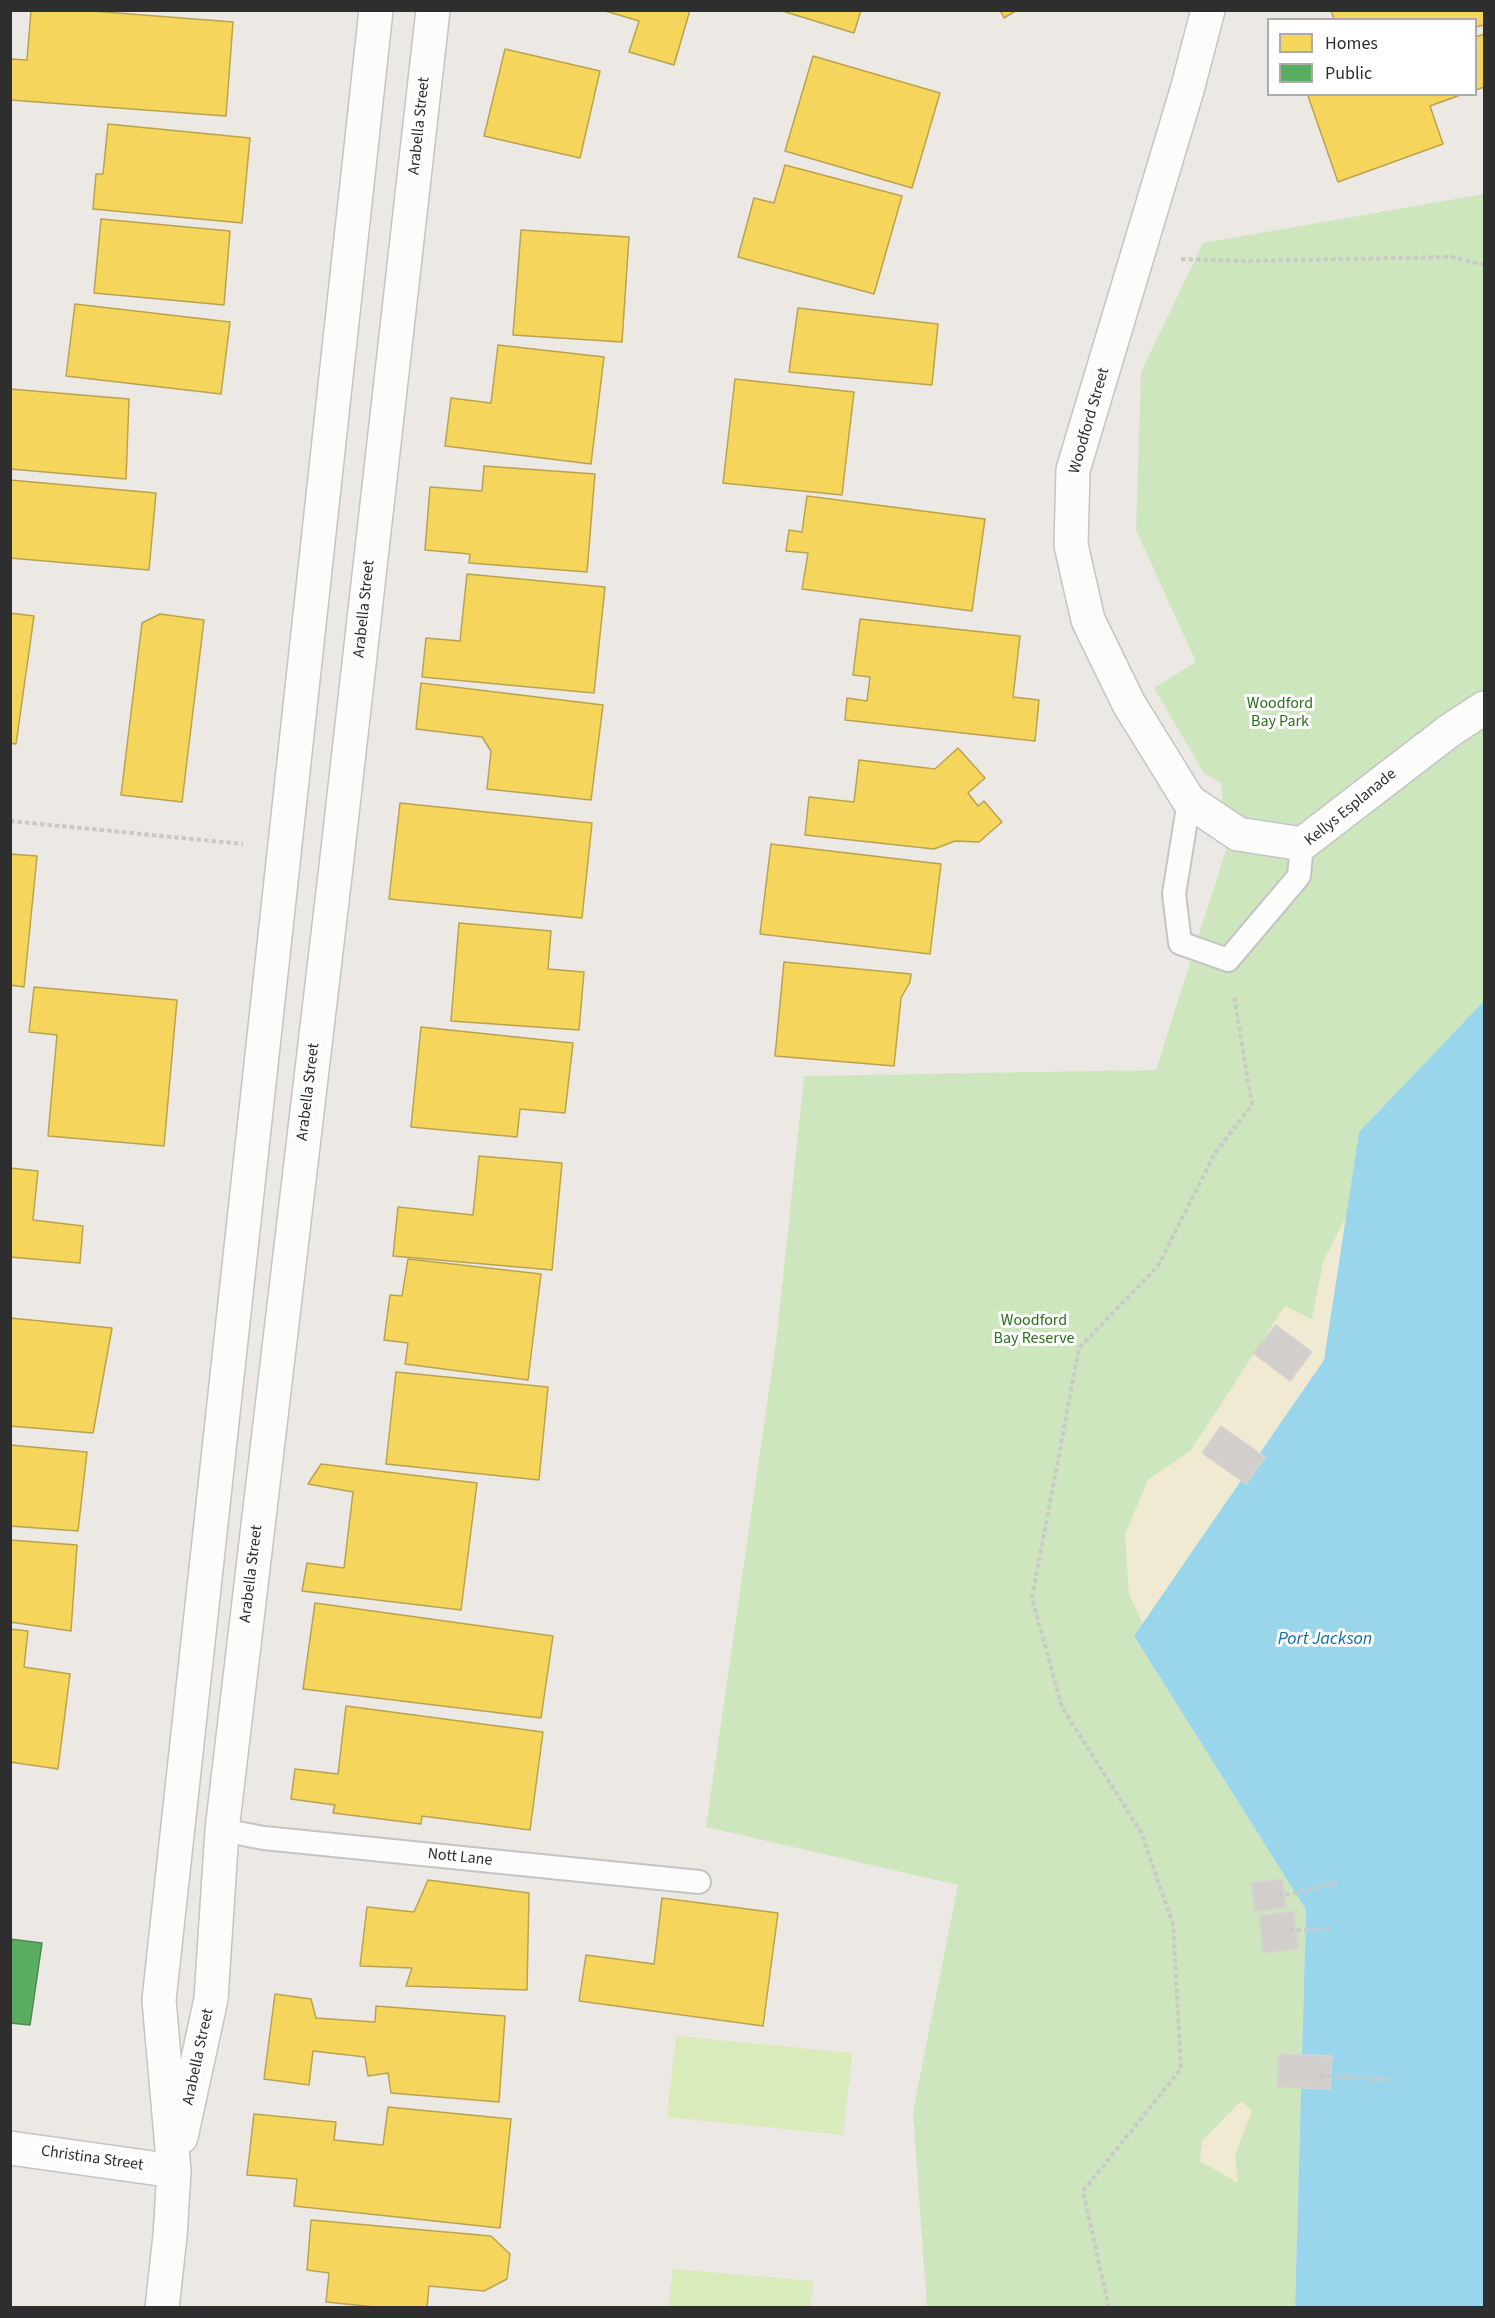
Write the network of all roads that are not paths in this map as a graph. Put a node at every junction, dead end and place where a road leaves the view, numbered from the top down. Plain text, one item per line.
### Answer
1 (376, 10) edge
2 (434, 10) edge
3 (1208, 10) edge
4 (1485, 708) edge
5 (1189, 801) junction
6 (1302, 844) junction
7 (222, 1830) junction
8 (699, 1882) dead end
9 (10, 2148) edge
10 (174, 2171) junction
11 (162, 2307) edge

1 - 10 street, Arabella Street
2 - 7 street, Arabella Street
3 - 5 street, Woodford Street
4 - 6 street, Kellys Esplanade
5 - 6 street, Woodford Street
5 - 6 lane, Kellys Esplanade
7 - 8 lane, Nott Lane
7 - 10 street, Arabella Street
9 - 10 street, Christina Street
10 - 11 street, Arabella Street

